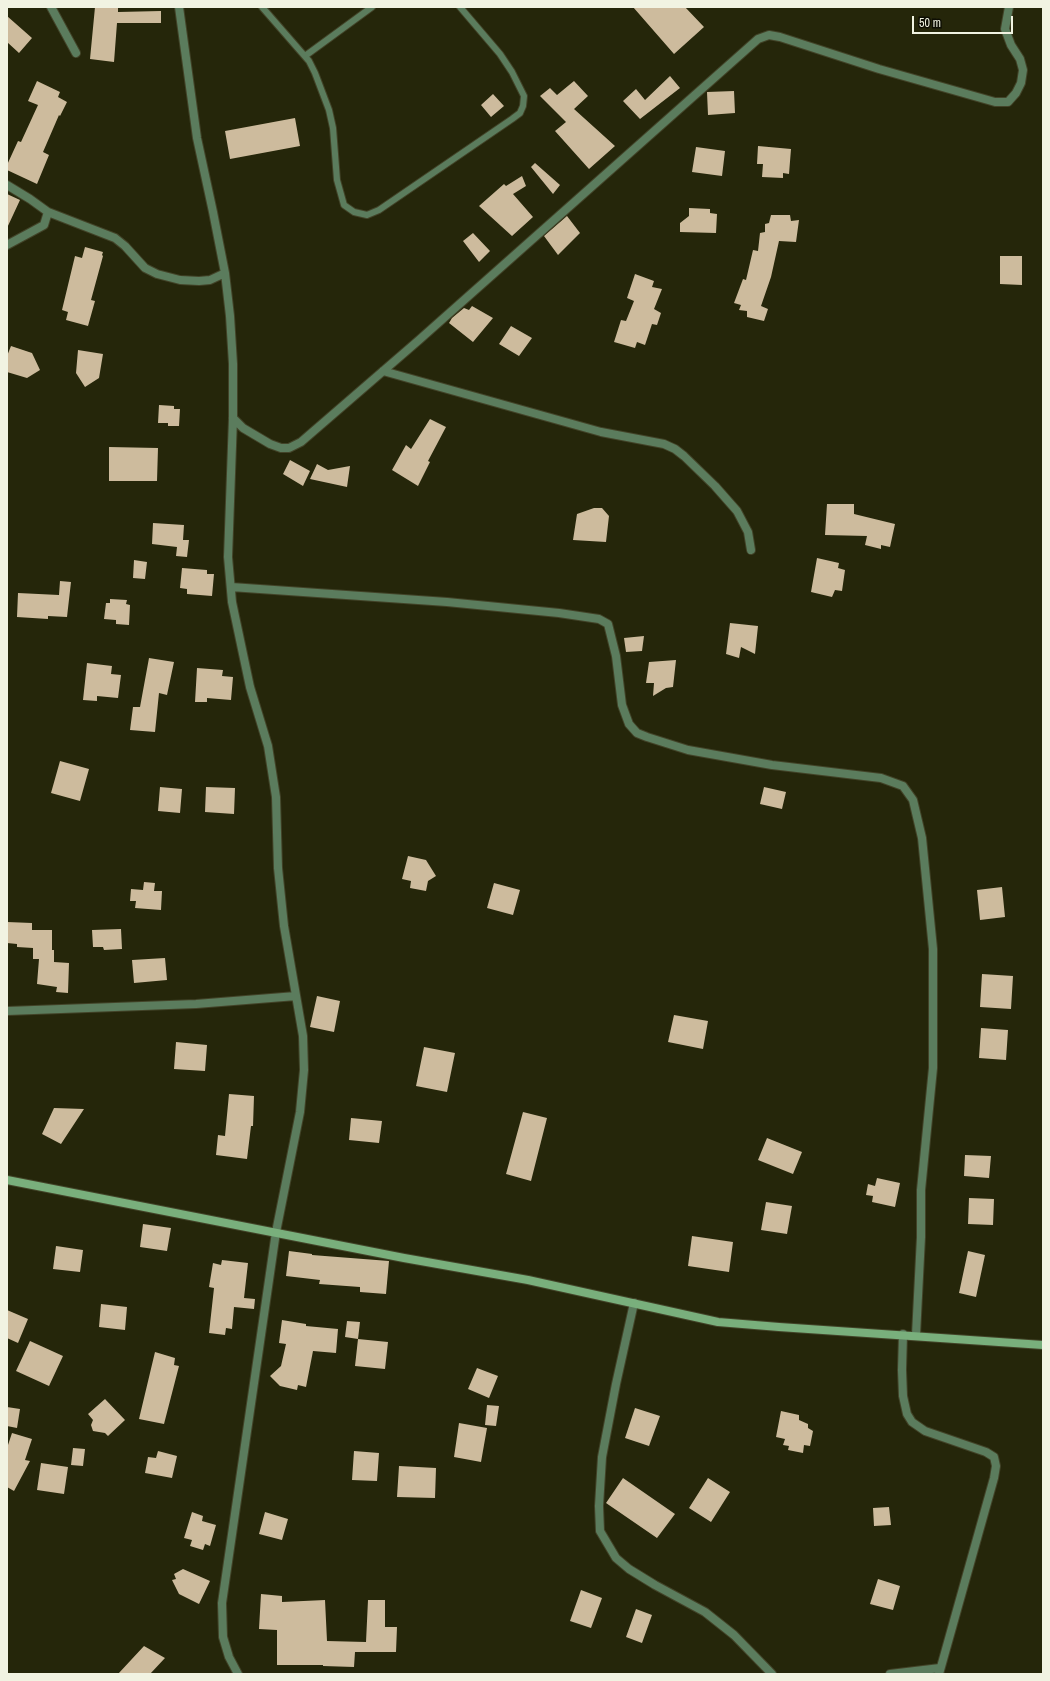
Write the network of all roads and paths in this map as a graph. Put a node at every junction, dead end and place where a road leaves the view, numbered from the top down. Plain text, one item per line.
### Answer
1 (51, 7) edge
2 (179, 7) edge
3 (262, 7) edge
4 (372, 7) edge
5 (460, 7) edge
6 (1009, 7) edge
7 (76, 53) dead end
8 (305, 56) junction
9 (7, 185) edge
10 (48, 212) junction
11 (7, 245) edge
12 (224, 273) junction
13 (383, 371) junction
14 (233, 418) junction
15 (751, 550) dead end
16 (231, 587) junction
17 (296, 996) junction
18 (7, 1011) edge
19 (7, 1180) edge
20 (276, 1232) junction
21 (634, 1303) junction
22 (903, 1334) junction
23 (916, 1335) junction
24 (1043, 1345) edge
25 (939, 1671) edge
26 (238, 1674) edge
27 (772, 1674) edge
28 (890, 1674) edge

1 - 7 street
2 - 12 street
3 - 8 lane
4 - 8 lane
5 - 8 lane
6 - 13 street
9 - 10 street
10 - 11 street
10 - 12 street
12 - 14 street
13 - 14 street
13 - 15 street
14 - 16 street
16 - 17 street
16 - 23 street
17 - 18 street
17 - 20 street
19 - 20 street
20 - 21 street
20 - 26 street
21 - 22 street
21 - 27 street
22 - 23 street
22 - 25 street
23 - 24 street
25 - 28 street

